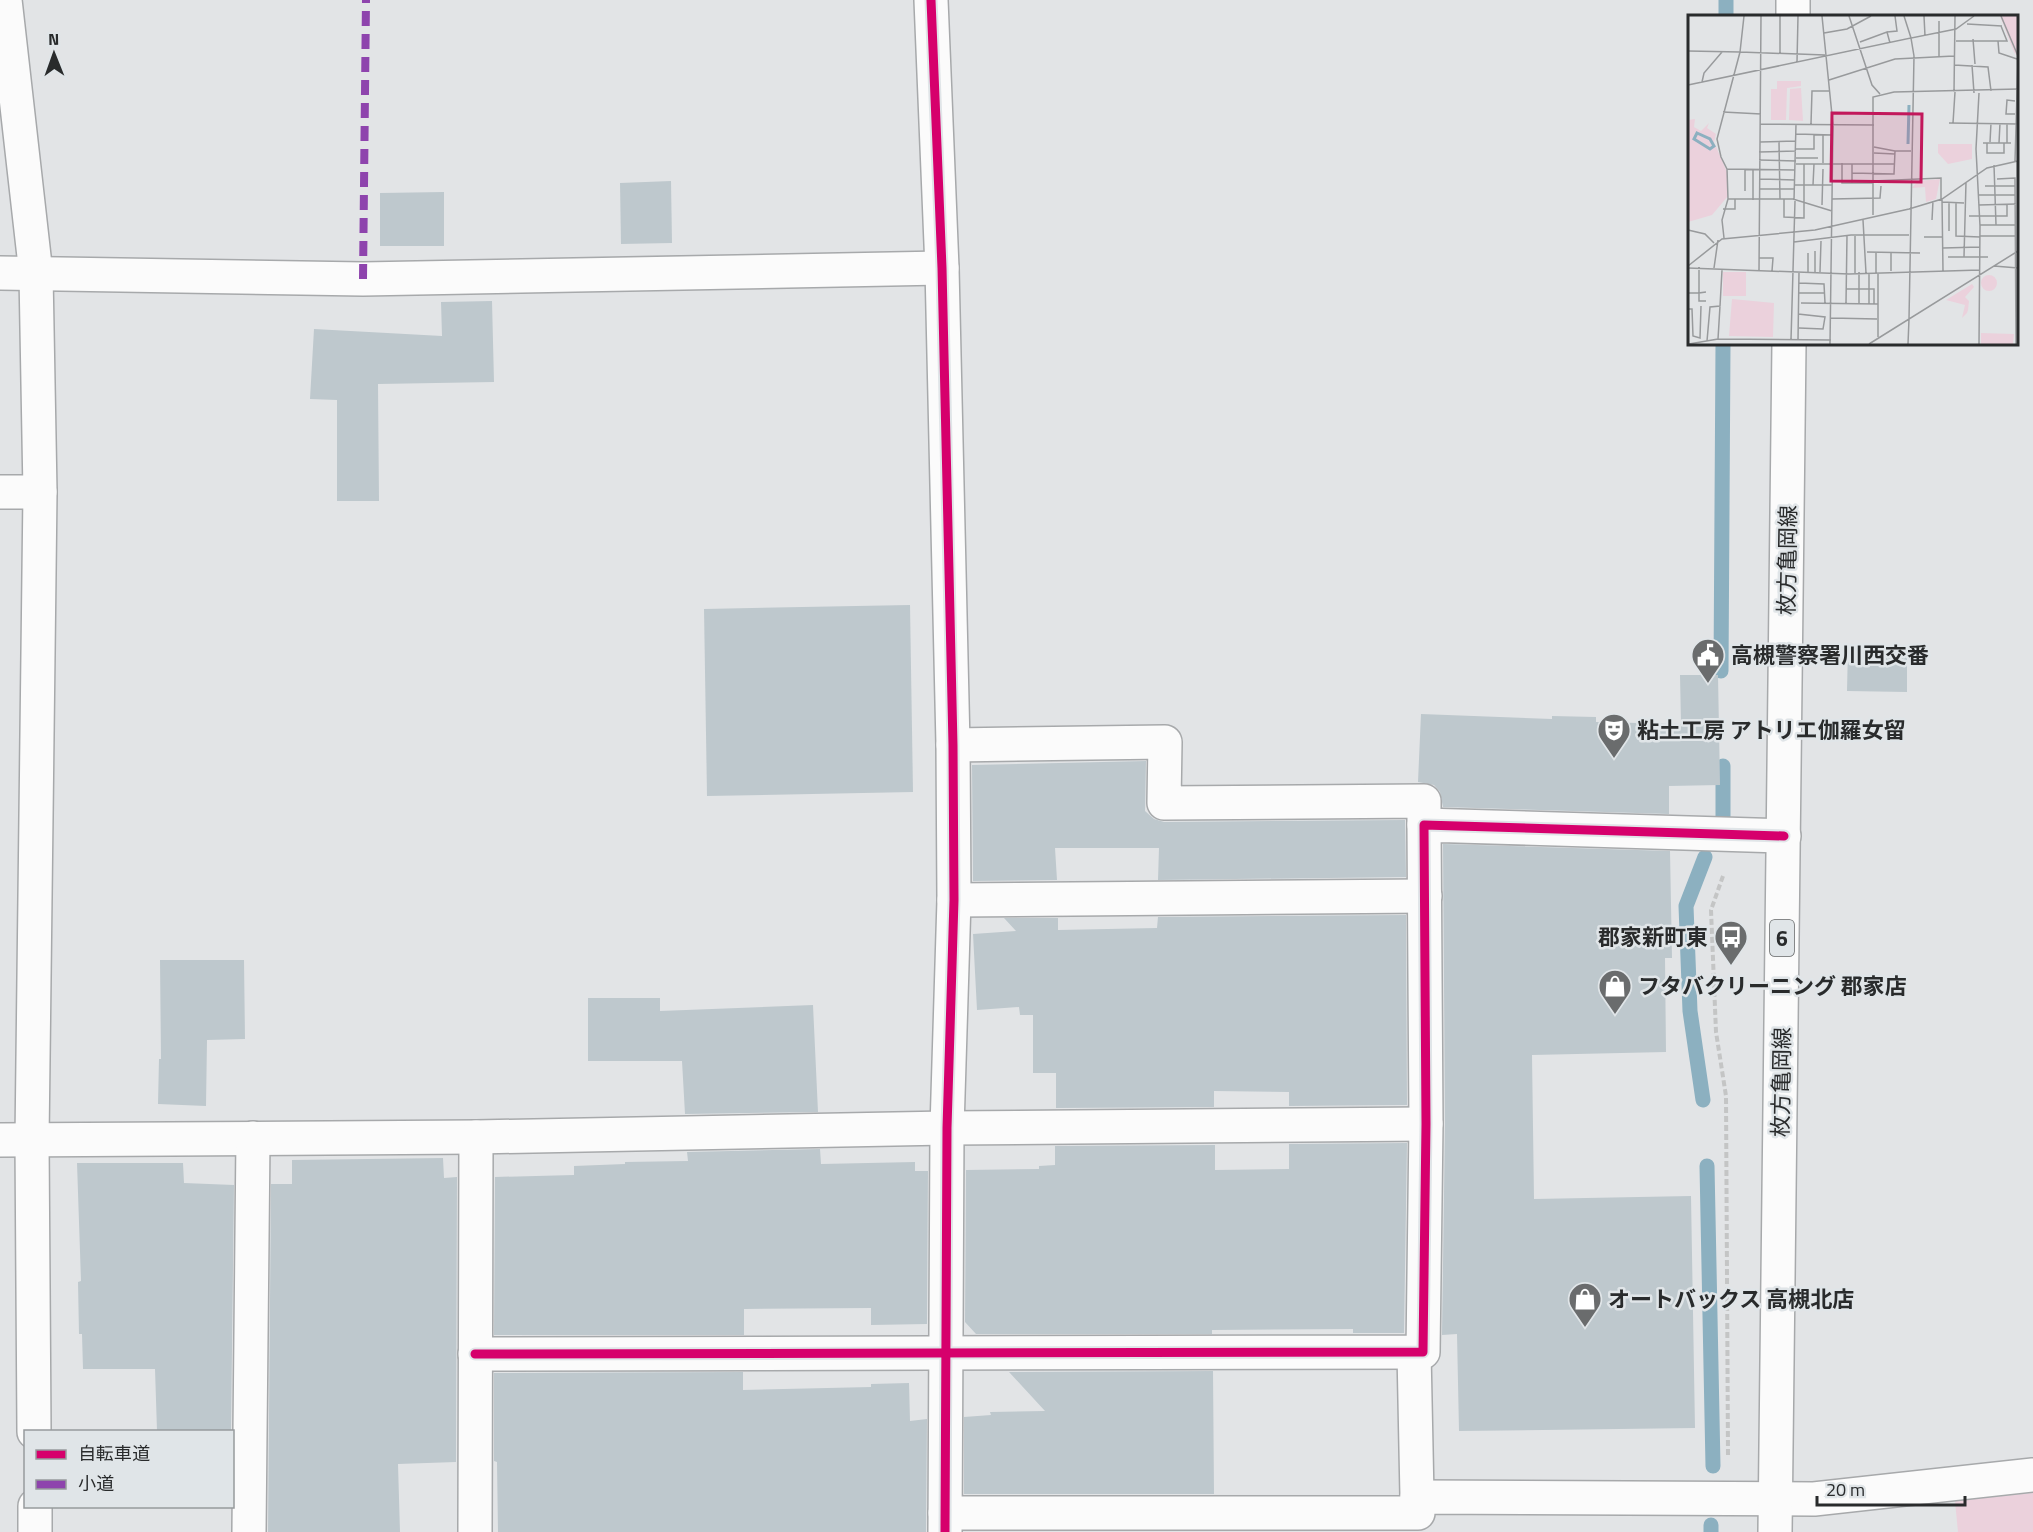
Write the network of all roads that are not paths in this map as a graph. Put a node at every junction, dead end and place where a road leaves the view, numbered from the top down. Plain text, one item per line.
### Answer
1 (5, 0) edge
2 (932, 0) edge
3 (942, 268) junction
4 (0, 273) edge
5 (36, 274) junction
6 (1789, 345) edge
7 (0, 492) edge
8 (40, 492) junction
9 (953, 745) junction
10 (1424, 825) junction
11 (1784, 836) junction
12 (1425, 896) junction
13 (954, 900) junction
14 (1426, 1124) junction
15 (947, 1128) junction
16 (476, 1137) junction
17 (253, 1138) junction
18 (16, 1140) edge
19 (1414, 1352) junction
20 (946, 1353) junction
21 (475, 1354) junction
22 (34, 1430) edge
23 (2033, 1474) edge
24 (1417, 1497) junction
25 (1775, 1499) junction
26 (35, 1508) edge
27 (945, 1522) edge
28 (35, 1532) edge
29 (249, 1532) edge
30 (475, 1532) edge
31 (1774, 1532) edge

1 - 5 street
2 - 3 street
3 - 5 street
3 - 9 street
4 - 5 street
5 - 8 street
6 - 11 street, 枚方亀岡線 / 6
7 - 8 street
8 - 18 street
9 - 10 street
9 - 13 street
10 - 11 street
10 - 12 street
11 - 25 street, 枚方亀岡線 / 6
12 - 13 street
12 - 14 street
13 - 15 street
14 - 15 street
14 - 19 street
15 - 16 street
15 - 20 street
16 - 17 street
16 - 21 street
17 - 18 street
17 - 29 street
18 - 22 street
19 - 20 street
19 - 24 street
20 - 21 street
20 - 27 street
21 - 30 street
23 - 25 street
24 - 25 street
24 - 27 street
25 - 31 street, 枚方亀岡線 / 6
26 - 28 street

